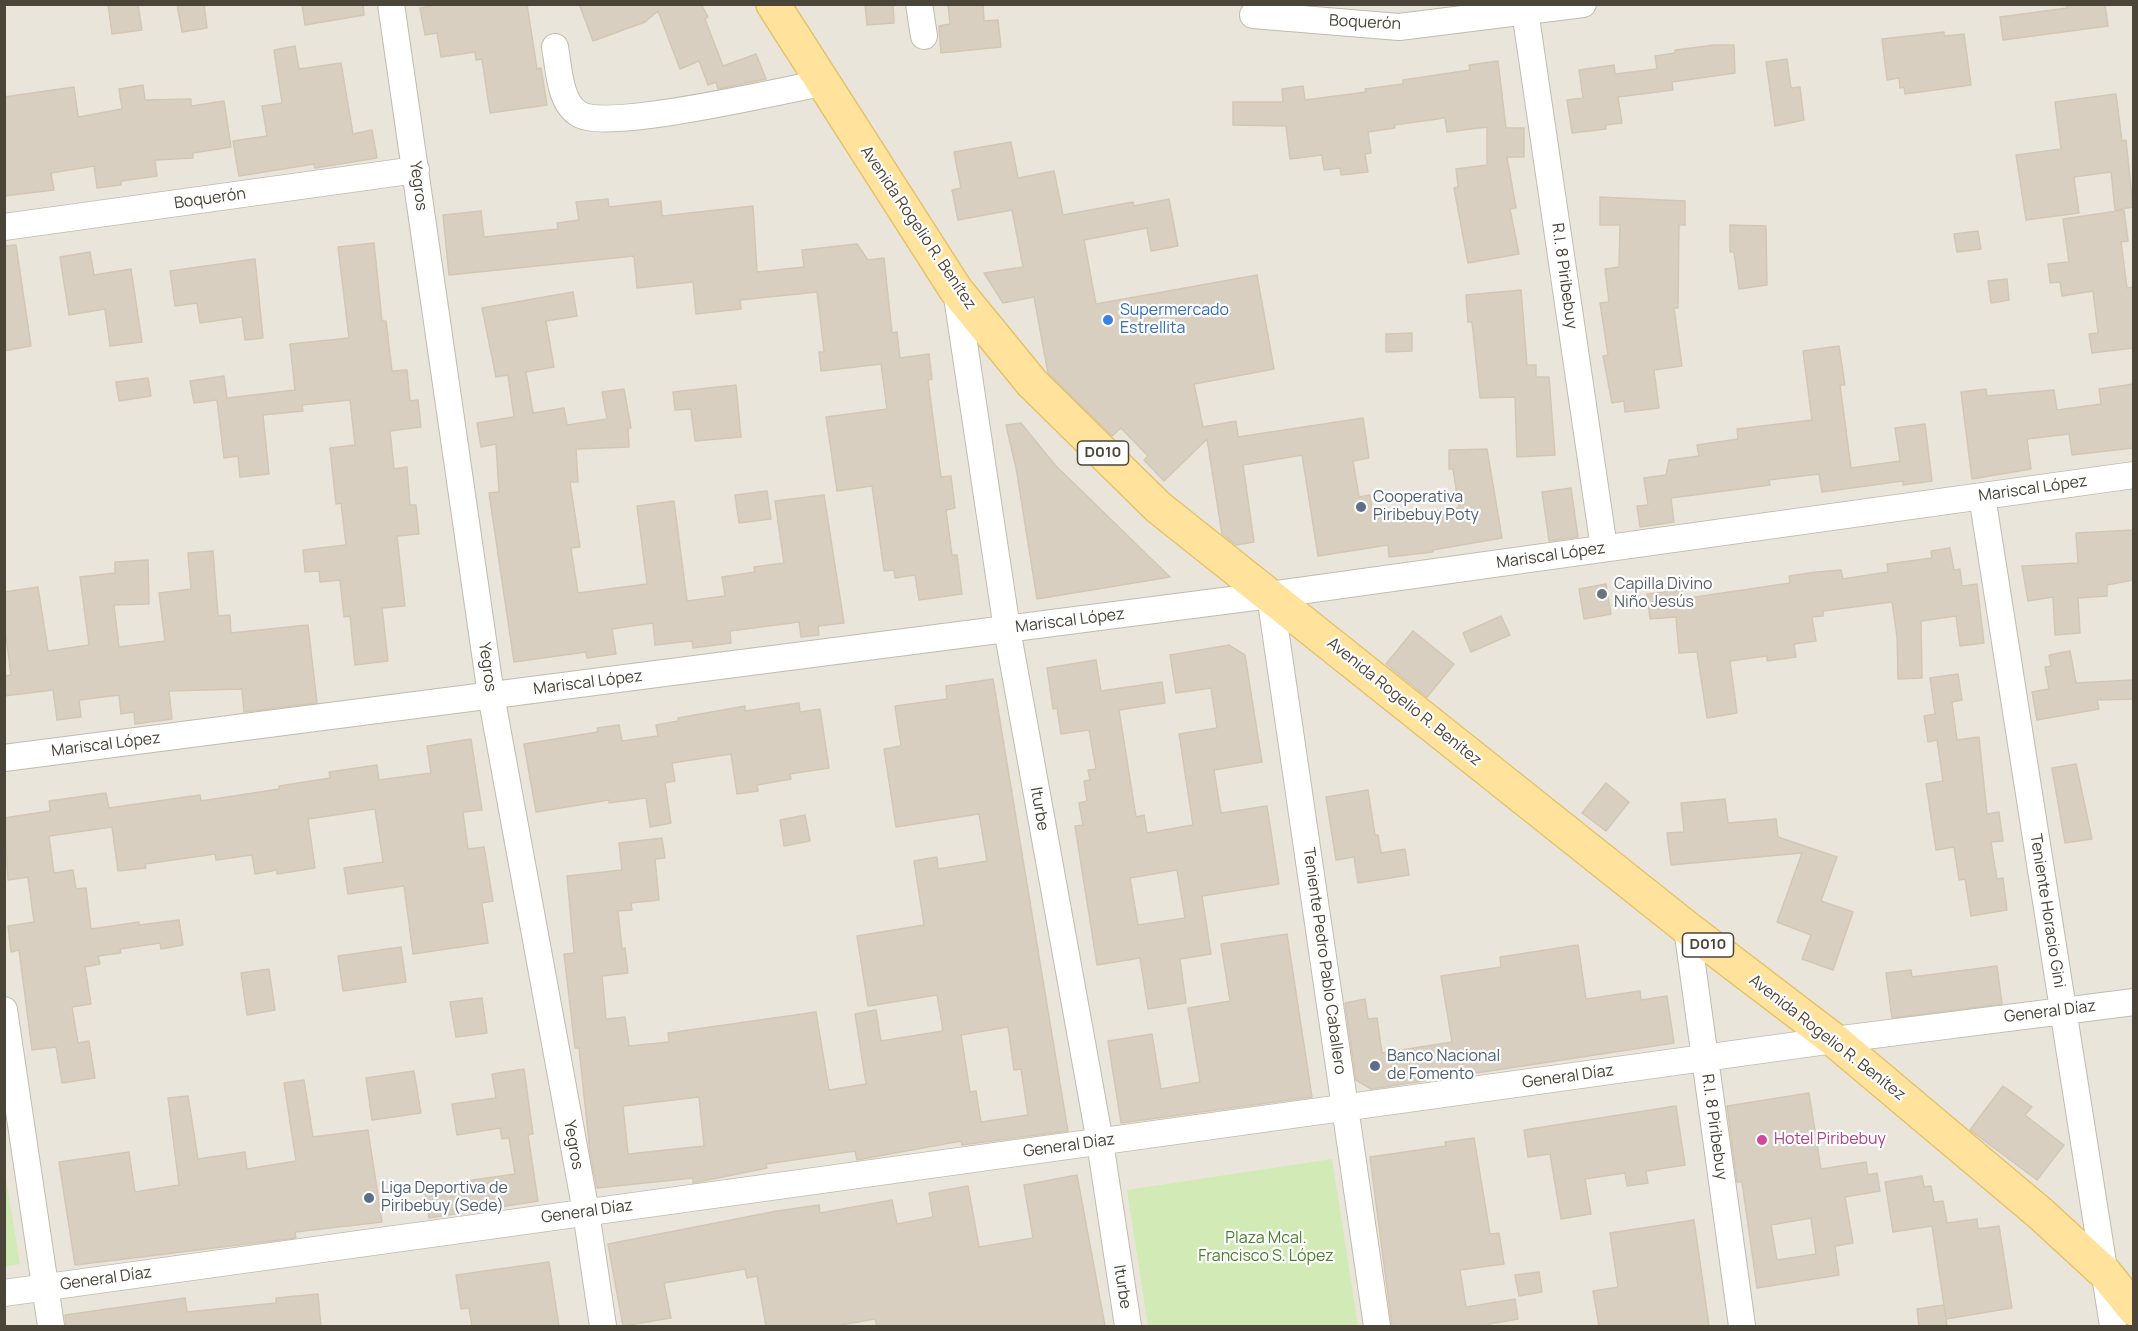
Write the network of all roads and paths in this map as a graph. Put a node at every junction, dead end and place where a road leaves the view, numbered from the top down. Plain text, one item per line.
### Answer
1 (391, 4) edge
2 (773, 4) edge
3 (919, 4) edge
4 (1583, 4) edge
5 (1525, 8) edge
6 (1253, 15) dead end
7 (924, 36) dead end
8 (555, 47) dead end
9 (823, 83) junction
10 (416, 170) junction
11 (4, 227) edge
12 (956, 290) junction
13 (2133, 475) edge
14 (1982, 496) junction
15 (1604, 548) junction
16 (1270, 595) junction
17 (1007, 629) junction
18 (491, 695) junction
19 (4, 758) edge
20 (1687, 928) junction
21 (2133, 1002) edge
22 (4, 1011) edge
23 (2063, 1011) junction
24 (1834, 1040) junction
25 (1704, 1058) junction
26 (1346, 1108) junction
27 (1100, 1142) junction
28 (585, 1212) junction
29 (2105, 1273) junction
30 (45, 1288) junction
31 (4, 1293) edge
32 (2133, 1309) edge
33 (51, 1326) edge
34 (603, 1326) edge
35 (1128, 1326) edge
36 (1377, 1326) edge
37 (1742, 1326) edge
38 (2113, 1326) edge

1 - 10 street, Yegros
2 - 9 main road, Avenida Rogelio R. Benítez / D010
3 - 7 street
4 - 5 street, Boquerón
5 - 6 street, Boquerón
5 - 15 street, R.I. 8 Piribebuy
8 - 9 street
9 - 12 main road, Avenida Rogelio R. Benítez / D010
10 - 11 street, Boquerón
10 - 18 street, Yegros
12 - 16 main road, Avenida Rogelio R. Benítez / D010
12 - 17 street, Iturbe
13 - 14 street, Mariscal López
14 - 15 street, Mariscal López
14 - 23 street, Teniente Horacio Gini
15 - 16 street, Mariscal López
16 - 17 street, Mariscal López
16 - 20 main road, Avenida Rogelio R. Benítez / D010
16 - 26 street, Teniente Pedro Pablo Caballero
17 - 18 street, Mariscal López
17 - 27 street, Iturbe
18 - 19 street, Mariscal López
18 - 28 street, Yegros
20 - 24 main road, Avenida Rogelio R. Benítez / D010
20 - 25 street, R.I. 8 Piribebuy
21 - 23 street, General Díaz
22 - 30 street
23 - 24 street, General Díaz
23 - 29 street, Teniente Horacio Gini
24 - 25 street, General Díaz
24 - 29 main road, Avenida Rogelio R. Benítez / D010
25 - 26 street, General Díaz
25 - 37 street, R.I. 8 Piribebuy
26 - 27 street, General Díaz
26 - 36 street, Teniente Pedro Pablo Caballero
27 - 28 street, General Díaz
27 - 35 street, Iturbe
28 - 30 street, General Díaz
28 - 34 street, Yegros
29 - 32 main road, Avenida Rogelio R. Benítez / D010
29 - 38 street, Teniente Horacio Gini
30 - 31 street, General Díaz
30 - 33 street

